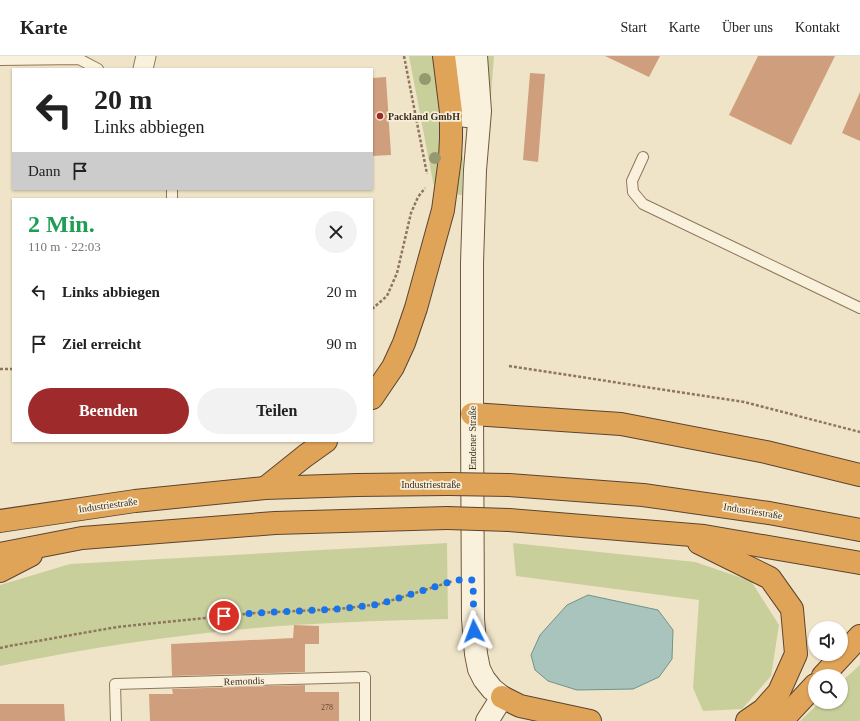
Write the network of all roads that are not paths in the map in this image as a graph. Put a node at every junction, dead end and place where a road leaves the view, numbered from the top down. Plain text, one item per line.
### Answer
1 (146, 56) edge
2 (444, 56) edge
3 (459, 56) edge
4 (476, 56) edge
5 (0, 60) edge
6 (96, 68) edge
7 (143, 68) edge
8 (643, 157) dead end
9 (475, 170) junction
10 (860, 308) edge
11 (373, 397) edge
12 (472, 414) junction
13 (325, 442) edge
14 (860, 475) edge
15 (266, 488) junction
16 (3, 520) edge
17 (860, 530) edge
18 (680, 534) junction
19 (53, 543) junction
20 (0, 554) edge
21 (860, 563) edge
22 (0, 571) edge
23 (860, 636) edge
24 (829, 669) edge
25 (808, 693) edge
26 (502, 697) junction
27 (116, 721) edge
28 (365, 721) edge
29 (487, 721) edge
30 (590, 721) edge
31 (747, 721) edge
32 (776, 721) edge

1 - 7 street
2 - 11 highway
3 - 9 street, Emdener Straße
4 - 9 street, Emdener Straße
5 - 6 lane
8 - 10 lane
9 - 12 street, Emdener Straße
12 - 14 highway
12 - 26 street, Emdener Straße
13 - 15 highway
15 - 16 highway, Industriestraße
15 - 17 highway, Industriestraße, bridge
18 - 19 highway, bridge
18 - 21 highway
18 - 31 highway
19 - 20 highway
19 - 22 highway
23 - 24 highway
25 - 32 highway
26 - 29 street
26 - 30 highway
27 - 28 lane, Remondis

